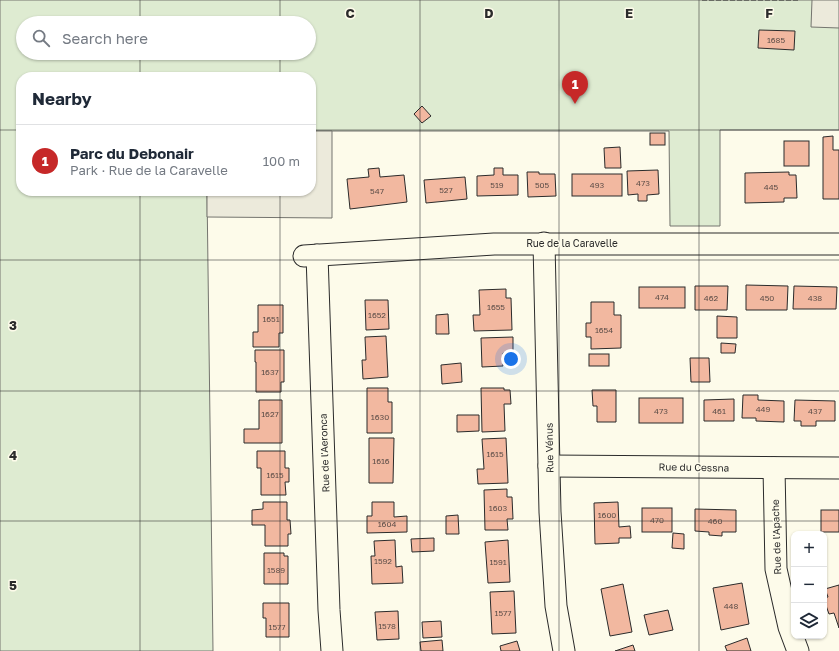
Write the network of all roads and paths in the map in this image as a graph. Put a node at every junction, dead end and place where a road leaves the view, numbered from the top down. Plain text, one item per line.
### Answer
1 (544, 243) junction
2 (839, 244) edge
3 (311, 256) joint
4 (549, 466) junction
5 (774, 468) junction
6 (839, 468) edge
7 (332, 651) edge
8 (564, 651) edge
9 (798, 651) edge

1 - 2 street, Rue de la Caravelle
1 - 3 street, Rue de la Caravelle
1 - 4 street, Rue Vénus
3 - 7 street, Rue de l'Aeronca
4 - 5 street, Rue du Cessna
4 - 8 street, Rue Vénus
5 - 6 street, Rue du Cessna
5 - 9 street, Rue de l'Apache

